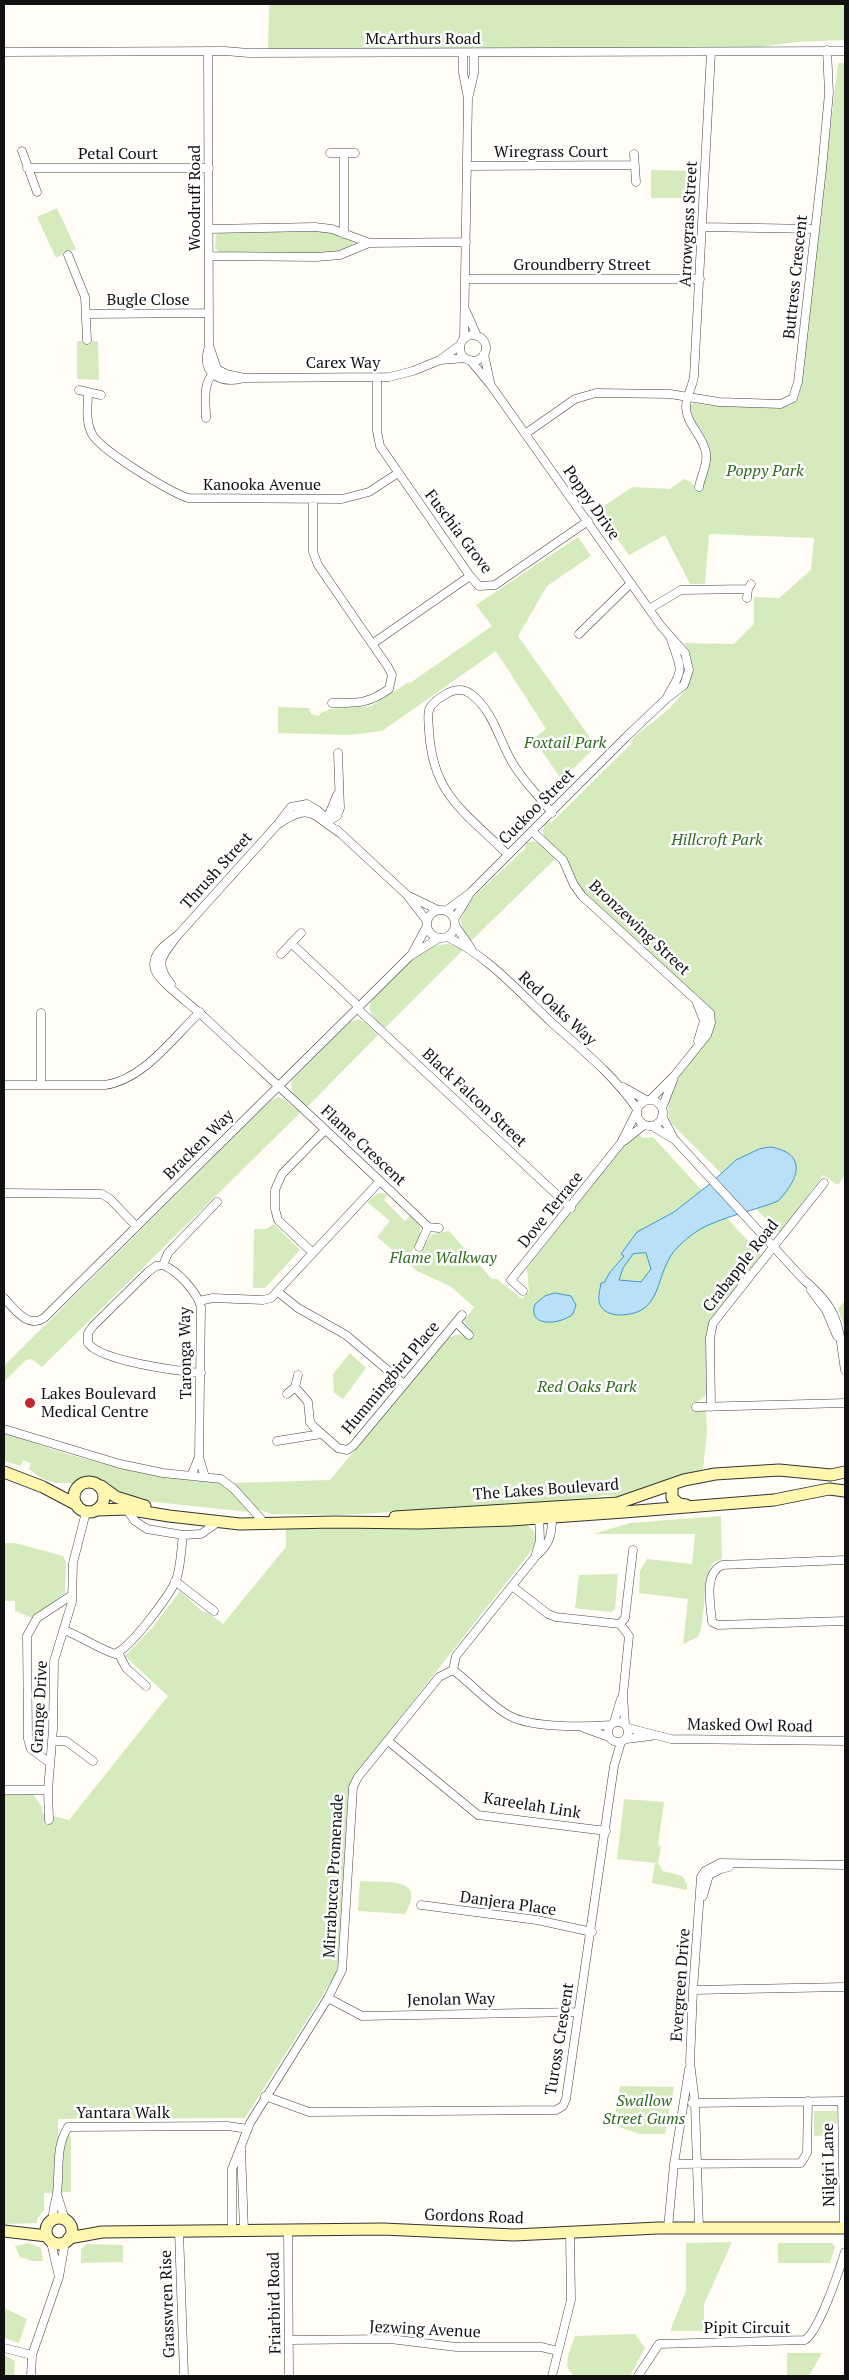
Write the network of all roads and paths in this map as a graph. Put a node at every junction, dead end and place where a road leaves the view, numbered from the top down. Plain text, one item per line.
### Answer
1 (827, 50) junction
2 (845, 50) edge
3 (208, 51) junction
4 (4, 52) edge
5 (711, 52) junction
6 (463, 53) junction
7 (474, 53) junction
8 (468, 98) junction
9 (22, 151) dead end
10 (330, 153) dead end
11 (344, 153) junction
12 (355, 153) dead end
13 (634, 154) dead end
14 (634, 165) junction
15 (467, 166) junction
16 (27, 168) junction
17 (209, 168) junction
18 (636, 182) dead end
19 (37, 192) dead end
20 (703, 227) junction
21 (209, 229) junction
22 (815, 229) junction
23 (344, 234) junction
24 (466, 242) junction
25 (368, 243) junction
26 (68, 255) dead end
27 (209, 256) junction
28 (465, 279) junction
29 (700, 279) junction
30 (465, 309) junction
31 (209, 313) junction
32 (87, 314) junction
33 (477, 336) junction
34 (87, 340) dead end
35 (462, 341) junction
36 (484, 354) junction
37 (467, 359) junction
38 (440, 360) junction
39 (214, 372) junction
40 (377, 378) junction
41 (490, 384) junction
42 (79, 390) dead end
43 (88, 392) junction
44 (101, 395) dead end
45 (688, 397) junction
46 (206, 418) dead end
47 (525, 434) junction
48 (398, 473) junction
49 (699, 487) dead end
50 (313, 499) junction
51 (588, 521) junction
52 (470, 576) junction
53 (631, 583) junction
54 (747, 598) dead end
55 (649, 609) junction
56 (578, 634) dead end
57 (372, 644) junction
58 (685, 669) joint
59 (332, 703) dead end
60 (338, 753) dead end
61 (552, 813) junction
62 (327, 821) junction
63 (532, 832) junction
64 (508, 855) junction
65 (470, 893) junction
66 (407, 895) junction
67 (438, 910) junction
68 (447, 910) junction
69 (427, 923) junction
70 (455, 923) junction
71 (301, 933) dead end
72 (443, 938) junction
73 (291, 943) junction
74 (474, 952) junction
75 (281, 954) dead end
76 (410, 956) junction
77 (358, 1008) junction
78 (41, 1012) dead end
79 (200, 1012) junction
80 (674, 1076) junction
81 (4, 1085) edge
82 (41, 1085) junction
83 (279, 1086) junction
84 (621, 1086) junction
85 (648, 1100) junction
86 (637, 1111) junction
87 (662, 1112) junction
88 (648, 1126) junction
89 (325, 1130) junction
90 (675, 1140) junction
91 (621, 1143) junction
92 (380, 1181) junction
93 (824, 1183) dead end
94 (4, 1193) edge
95 (217, 1202) dead end
96 (571, 1208) junction
97 (136, 1226) junction
98 (428, 1227) junction
99 (439, 1228) dead end
100 (773, 1246) junction
101 (419, 1247) dead end
102 (313, 1253) junction
103 (163, 1266) junction
104 (524, 1291) dead end
105 (278, 1292) junction
106 (4, 1300) edge
107 (200, 1304) junction
108 (462, 1315) dead end
109 (456, 1322) junction
110 (469, 1335) dead end
111 (845, 1370) edge
112 (201, 1373) junction
113 (298, 1375) dead end
114 (404, 1384) junction
115 (295, 1387) junction
116 (286, 1394) dead end
117 (845, 1403) edge
118 (696, 1407) dead end
119 (711, 1407) junction
120 (4, 1429) edge
121 (321, 1434) junction
122 (277, 1441) dead end
123 (199, 1457) junction
124 (4, 1472) edge
125 (845, 1472) edge
126 (191, 1476) junction
127 (205, 1477) junction
128 (80, 1484) junction
129 (672, 1484) junction
130 (101, 1486) junction
131 (44, 1487) junction
132 (845, 1491) edge
133 (688, 1506) junction
134 (87, 1509) junction
135 (126, 1509) junction
136 (552, 1513) junction
137 (539, 1514) junction
138 (261, 1519) junction
139 (218, 1522) junction
140 (303, 1522) junction
141 (183, 1535) junction
142 (633, 1550) dead end
143 (536, 1556) junction
144 (845, 1560) edge
145 (176, 1581) junction
146 (512, 1586) junction
147 (72, 1596) junction
148 (214, 1611) dead end
149 (845, 1621) edge
150 (620, 1624) junction
151 (64, 1630) junction
152 (118, 1652) junction
153 (452, 1670) junction
154 (146, 1686) dead end
155 (623, 1695) junction
156 (612, 1724) junction
157 (627, 1726) junction
158 (582, 1727) junction
159 (655, 1736) junction
160 (610, 1739) junction
161 (52, 1741) junction
162 (388, 1741) junction
163 (624, 1741) junction
164 (845, 1741) edge
165 (93, 1761) dead end
166 (50, 1763) junction
167 (614, 1766) junction
168 (4, 1790) edge
169 (48, 1790) junction
170 (49, 1820) dead end
171 (606, 1831) junction
172 (845, 1866) edge
173 (421, 1905) dead end
174 (592, 1932) junction
175 (845, 1987) edge
176 (693, 1990) junction
177 (328, 1998) junction
178 (578, 2012) junction
179 (690, 2062) junction
180 (265, 2096) junction
181 (808, 2101) junction
182 (844, 2101) edge
183 (683, 2103) junction
184 (695, 2103) junction
185 (248, 2129) junction
186 (241, 2147) junction
187 (674, 2164) junction
188 (698, 2164) junction
189 (57, 2194) junction
190 (50, 2222) junction
191 (67, 2222) junction
192 (668, 2228) junction
193 (699, 2228) junction
194 (845, 2228) edge
195 (288, 2230) junction
196 (7, 2231) edge
197 (232, 2231) junction
198 (244, 2231) junction
199 (102, 2232) junction
200 (179, 2232) junction
201 (570, 2234) junction
202 (49, 2239) junction
203 (67, 2240) junction
204 (845, 2252) edge
205 (59, 2277) junction
206 (290, 2340) junction
207 (4, 2348) edge
208 (558, 2351) junction
209 (32, 2355) junction
210 (31, 2376) edge
211 (184, 2376) edge
212 (289, 2376) edge
213 (552, 2376) edge
214 (638, 2376) edge

1 - 2 street, McArthurs Road
1 - 5 street, McArthurs Road
1 - 22 street, Buttress Crescent
3 - 4 street, McArthurs Road
3 - 6 street, McArthurs Road
3 - 17 street, Woodruff Road
5 - 7 street, McArthurs Road
5 - 20 street, Arrowgrass Street
6 - 7 street, McArthurs Road
6 - 8 street
7 - 8 street
8 - 15 street
9 - 16 street
10 - 11 street
11 - 12 street
11 - 23 street
13 - 14 street
14 - 15 street, Wiregrass Court
14 - 18 street
15 - 24 street
16 - 17 street, Petal Court
16 - 19 street
17 - 21 street, Woodruff Road
20 - 22 street
20 - 29 street, Arrowgrass Street
21 - 23 street
21 - 27 street, Woodruff Road
22 - 45 street, Buttress Crescent
23 - 25 street
24 - 25 street
24 - 28 street
25 - 27 street
26 - 32 street, Bugle Close
27 - 31 street, Woodruff Road
28 - 29 street, Groundberry Street
28 - 30 street
29 - 45 street, Arrowgrass Street
30 - 33 street
30 - 35 street
31 - 32 street, Bugle Close
31 - 39 street, Woodruff Road
32 - 34 street, Bugle Close
33 - 35 street
33 - 36 street
35 - 37 street
35 - 38 street, Carex Way
36 - 37 street
36 - 41 street, Poppy Drive
37 - 38 street, Carex Way
37 - 41 street, Poppy Drive
38 - 40 street, Carex Way
39 - 40 street, Carex Way
39 - 46 street
40 - 48 street, Fuschia Grove
41 - 47 street, Poppy Drive
42 - 43 street
43 - 44 street
43 - 50 street, Kanooka Avenue
45 - 47 street
45 - 49 street, Arrowgrass Street
47 - 51 street, Poppy Drive
48 - 50 street, Kanooka Avenue
48 - 52 street, Fuschia Grove
50 - 57 street
51 - 52 street, Fuschia Grove
51 - 53 street, Poppy Drive
52 - 57 street
53 - 55 street, Poppy Drive
53 - 56 street
54 - 55 street
55 - 58 street, Poppy Drive
57 - 59 street
58 - 61 street, Cuckoo Street
60 - 62 street
61 - 63 street, Cuckoo Street
61 - 64 street
62 - 66 street
62 - 79 street, Thrush Street
63 - 64 street, Cuckoo Street
63 - 80 street, Bronzewing Street
64 - 65 street, Cuckoo Street
65 - 68 street, Cuckoo Street
65 - 70 street, Cuckoo Street
66 - 67 street
66 - 69 street
67 - 68 street
67 - 69 street
68 - 70 street
69 - 72 street
69 - 76 street, Bracken Way
70 - 72 street
70 - 74 street, Red Oaks Way
71 - 73 street
72 - 74 street, Red Oaks Way
72 - 76 street, Bracken Way
73 - 75 street
73 - 77 street, Black Falcon Street
74 - 84 street, Red Oaks Way
76 - 77 street, Bracken Way
77 - 83 street, Bracken Way
77 - 96 street, Black Falcon Street
78 - 82 street
79 - 82 street
79 - 83 street, Thrush Street
80 - 85 street
80 - 87 street
81 - 82 street
83 - 89 street, Flame Crescent
83 - 97 street, Bracken Way
84 - 85 street, Red Oaks Way
84 - 86 street, Red Oaks Way
85 - 86 street
85 - 87 street
86 - 88 street
86 - 91 street, Dove Terrace
87 - 88 street
87 - 90 street
88 - 90 street
88 - 91 street, Dove Terrace
89 - 92 street, Flame Crescent
89 - 102 street
90 - 100 street
91 - 96 street, Dove Terrace
92 - 98 street, Flame Crescent
92 - 102 street
93 - 100 street, Crabapple Road
94 - 97 street
95 - 103 street
96 - 104 street, Dove Terrace
97 - 106 street, Bracken Way
98 - 99 street
98 - 101 street
100 - 111 street
100 - 119 street, Crabapple Road
102 - 105 street
103 - 107 street, Taronga Way
103 - 112 street
105 - 107 street
105 - 114 street
107 - 112 street, Taronga Way
108 - 109 street, Hummingbird Place
109 - 110 street, Hummingbird Place
109 - 114 street, Hummingbird Place
112 - 123 street, Taronga Way
113 - 115 street
114 - 121 street, Hummingbird Place
115 - 116 street
115 - 121 street, Hummingbird Place
117 - 119 street
118 - 119 street
120 - 126 street
121 - 122 street, Hummingbird Place
123 - 126 street, Taronga Way
123 - 127 street, Taronga Way
124 - 131 street
125 - 129 street, The Lakes Boulevard
126 - 127 street
127 - 138 street
128 - 130 street
128 - 131 street
128 - 134 street
129 - 133 street
129 - 136 street, The Lakes Boulevard
130 - 134 street
130 - 138 street, The Lakes Boulevard
131 - 134 street
132 - 133 street, The Lakes Boulevard
133 - 136 street, The Lakes Boulevard
134 - 135 street, The Lakes Boulevard
134 - 147 street, Grange Drive
135 - 139 street, The Lakes Boulevard
135 - 141 street
136 - 137 street, The Lakes Boulevard
136 - 143 street, Mirrabucca Promenade
137 - 140 street, The Lakes Boulevard
137 - 143 street, Mirrabucca Promenade
138 - 140 street, The Lakes Boulevard
139 - 140 street, The Lakes Boulevard
139 - 141 street
141 - 145 street
142 - 150 street
143 - 146 street, Mirrabucca Promenade
144 - 149 street
145 - 148 street
145 - 152 street
146 - 150 street
146 - 153 street, Mirrabucca Promenade
147 - 151 street, Grange Drive
147 - 166 street, Grange Drive
150 - 155 street
151 - 152 street
151 - 161 street, Grange Drive
152 - 154 street
153 - 158 street
153 - 162 street, Mirrabucca Promenade
155 - 156 street
155 - 157 street
156 - 157 street
156 - 158 street
156 - 160 street, Tuross Crescent
157 - 159 street
157 - 163 street, Tuross Crescent
158 - 160 street
159 - 163 street
159 - 164 street, Masked Owl Road
160 - 163 street
160 - 167 street, Tuross Crescent
161 - 165 street
161 - 166 street, Grange Drive
162 - 171 street, Kareelah Link
162 - 177 street, Mirrabucca Promenade
163 - 167 street, Tuross Crescent
166 - 169 street, Grange Drive
167 - 171 street, Tuross Crescent
168 - 169 street
169 - 170 street, Grange Drive
171 - 174 street, Tuross Crescent
172 - 176 street, Evergreen Drive
173 - 174 street, Danjera Place
174 - 178 street, Tuross Crescent
175 - 176 street
176 - 179 street, Evergreen Drive
177 - 178 street, Jenolan Way
177 - 180 street, Mirrabucca Promenade
178 - 180 street, Tuross Crescent
179 - 183 street, Evergreen Drive
179 - 184 street, Evergreen Drive
180 - 185 street, Mirrabucca Promenade
181 - 182 street
181 - 184 street
181 - 188 street
182 - 194 street, Nilgiri Lane
183 - 184 street
183 - 187 street, Evergreen Drive
184 - 188 street, Evergreen Drive
185 - 186 street, Mirrabucca Promenade
185 - 189 street, Yantara Walk
186 - 197 street, Mirrabucca Promenade
186 - 198 street, Mirrabucca Promenade
187 - 188 street
187 - 192 street, Evergreen Drive
188 - 193 street, Evergreen Drive
189 - 190 street, Yantara Walk
189 - 191 street, Yantara Walk
190 - 191 street
190 - 196 street
190 - 202 street
191 - 199 street, Gordons Road
191 - 203 street
192 - 193 street, Gordons Road
192 - 201 street, Gordons Road
193 - 194 street, Gordons Road
195 - 198 street, Gordons Road
195 - 201 street, Gordons Road
195 - 206 street, Friarbird Road
196 - 202 street
197 - 198 street, Gordons Road
197 - 200 street, Gordons Road
199 - 200 street, Gordons Road
199 - 203 street, Gordons Road
200 - 211 street, Grasswren Rise
201 - 208 street
202 - 203 street
202 - 205 street
203 - 205 street
204 - 214 street, Pipit Circuit
205 - 209 street
206 - 208 street, Jezwing Avenue
206 - 212 street, Friarbird Road
207 - 209 street
208 - 213 street
209 - 210 street

